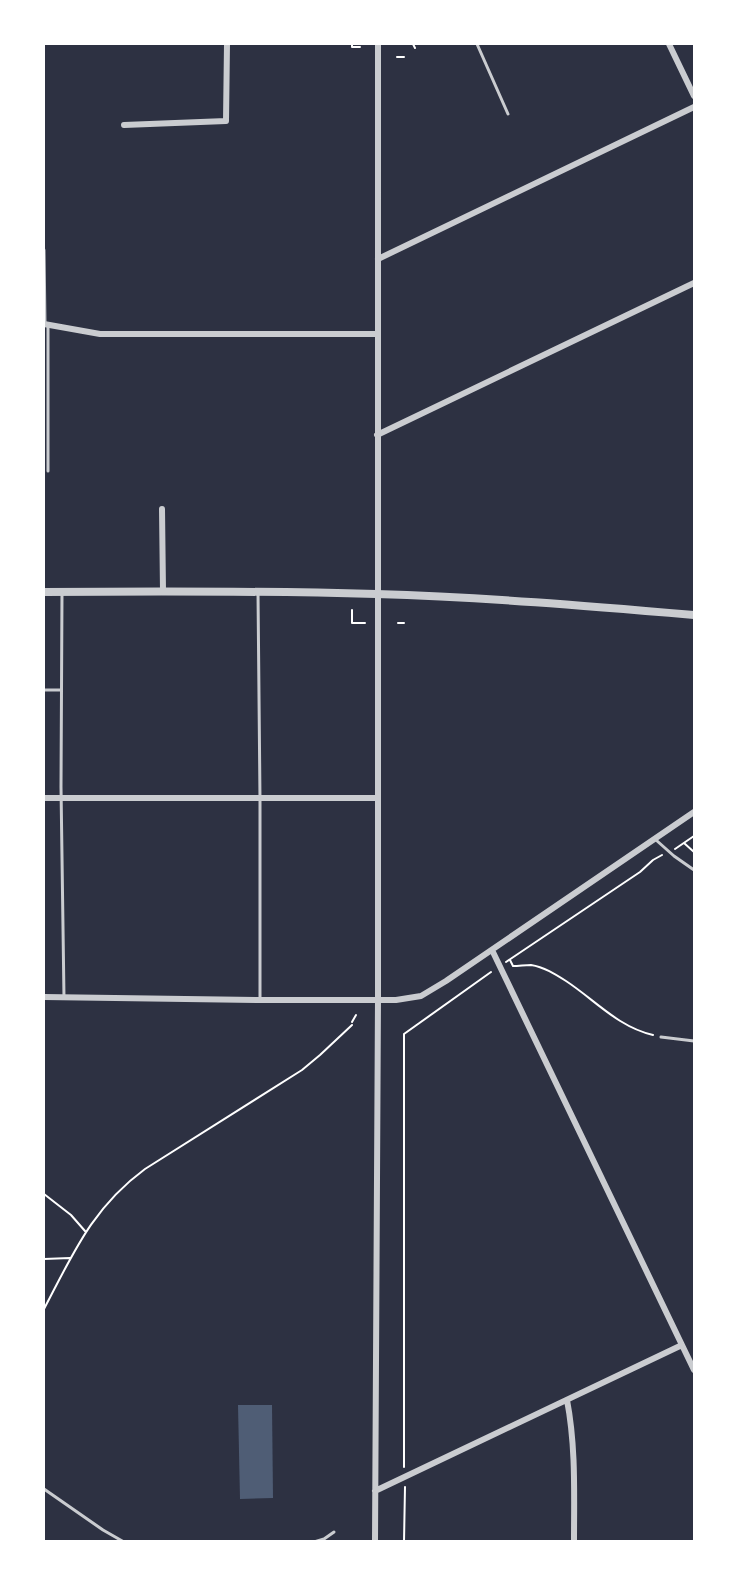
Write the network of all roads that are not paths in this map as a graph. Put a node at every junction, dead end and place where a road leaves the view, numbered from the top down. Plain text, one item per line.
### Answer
1 (227, 44) edge
2 (378, 44) edge
3 (477, 44) edge
4 (669, 44) edge
5 (694, 96) edge
6 (694, 107) edge
7 (508, 114) dead end
8 (124, 125) dead end
9 (44, 250) edge
10 (378, 259) junction
11 (694, 283) edge
12 (45, 325) edge
13 (378, 334) junction
14 (46, 406) edge
15 (377, 435) junction
16 (48, 471) dead end
17 (162, 509) dead end
18 (163, 591) junction
19 (44, 592) edge
20 (62, 592) junction
21 (258, 592) junction
22 (378, 594) junction
23 (694, 615) edge
24 (44, 690) edge
25 (61, 690) junction
26 (44, 798) edge
27 (61, 798) junction
28 (378, 798) junction
29 (260, 799) junction
30 (694, 812) edge
31 (655, 839) junction
32 (694, 870) edge
33 (492, 950) junction
34 (44, 997) edge
35 (64, 998) junction
36 (378, 999) junction
37 (260, 1000) junction
38 (661, 1037) road end
39 (694, 1041) edge
40 (682, 1344) junction
41 (694, 1368) edge
42 (567, 1400) junction
43 (44, 1489) edge
44 (375, 1491) junction
45 (334, 1532) dead end
46 (124, 1542) edge
47 (314, 1542) edge
48 (375, 1542) edge
49 (574, 1542) edge

1 - 8 street
2 - 10 street
3 - 7 lane
4 - 5 street
6 - 10 street
9 - 12 lane
10 - 13 street
11 - 15 street
12 - 13 street
12 - 14 lane
13 - 15 street
14 - 16 lane
15 - 22 street
17 - 18 street
18 - 20 street
18 - 21 street
19 - 20 street
20 - 25 lane
21 - 22 street
21 - 29 lane
22 - 23 street
22 - 28 street
24 - 25 lane
25 - 27 lane
26 - 27 street
27 - 29 street
27 - 35 lane
28 - 29 street
28 - 36 street
29 - 37 lane
30 - 31 street
31 - 32 lane
31 - 33 street
33 - 36 street
33 - 40 street
34 - 35 street
35 - 37 street
36 - 37 street
36 - 44 street
38 - 39 lane
40 - 41 street
40 - 42 street
42 - 44 street
42 - 49 street
43 - 46 lane
44 - 48 street
45 - 47 lane

